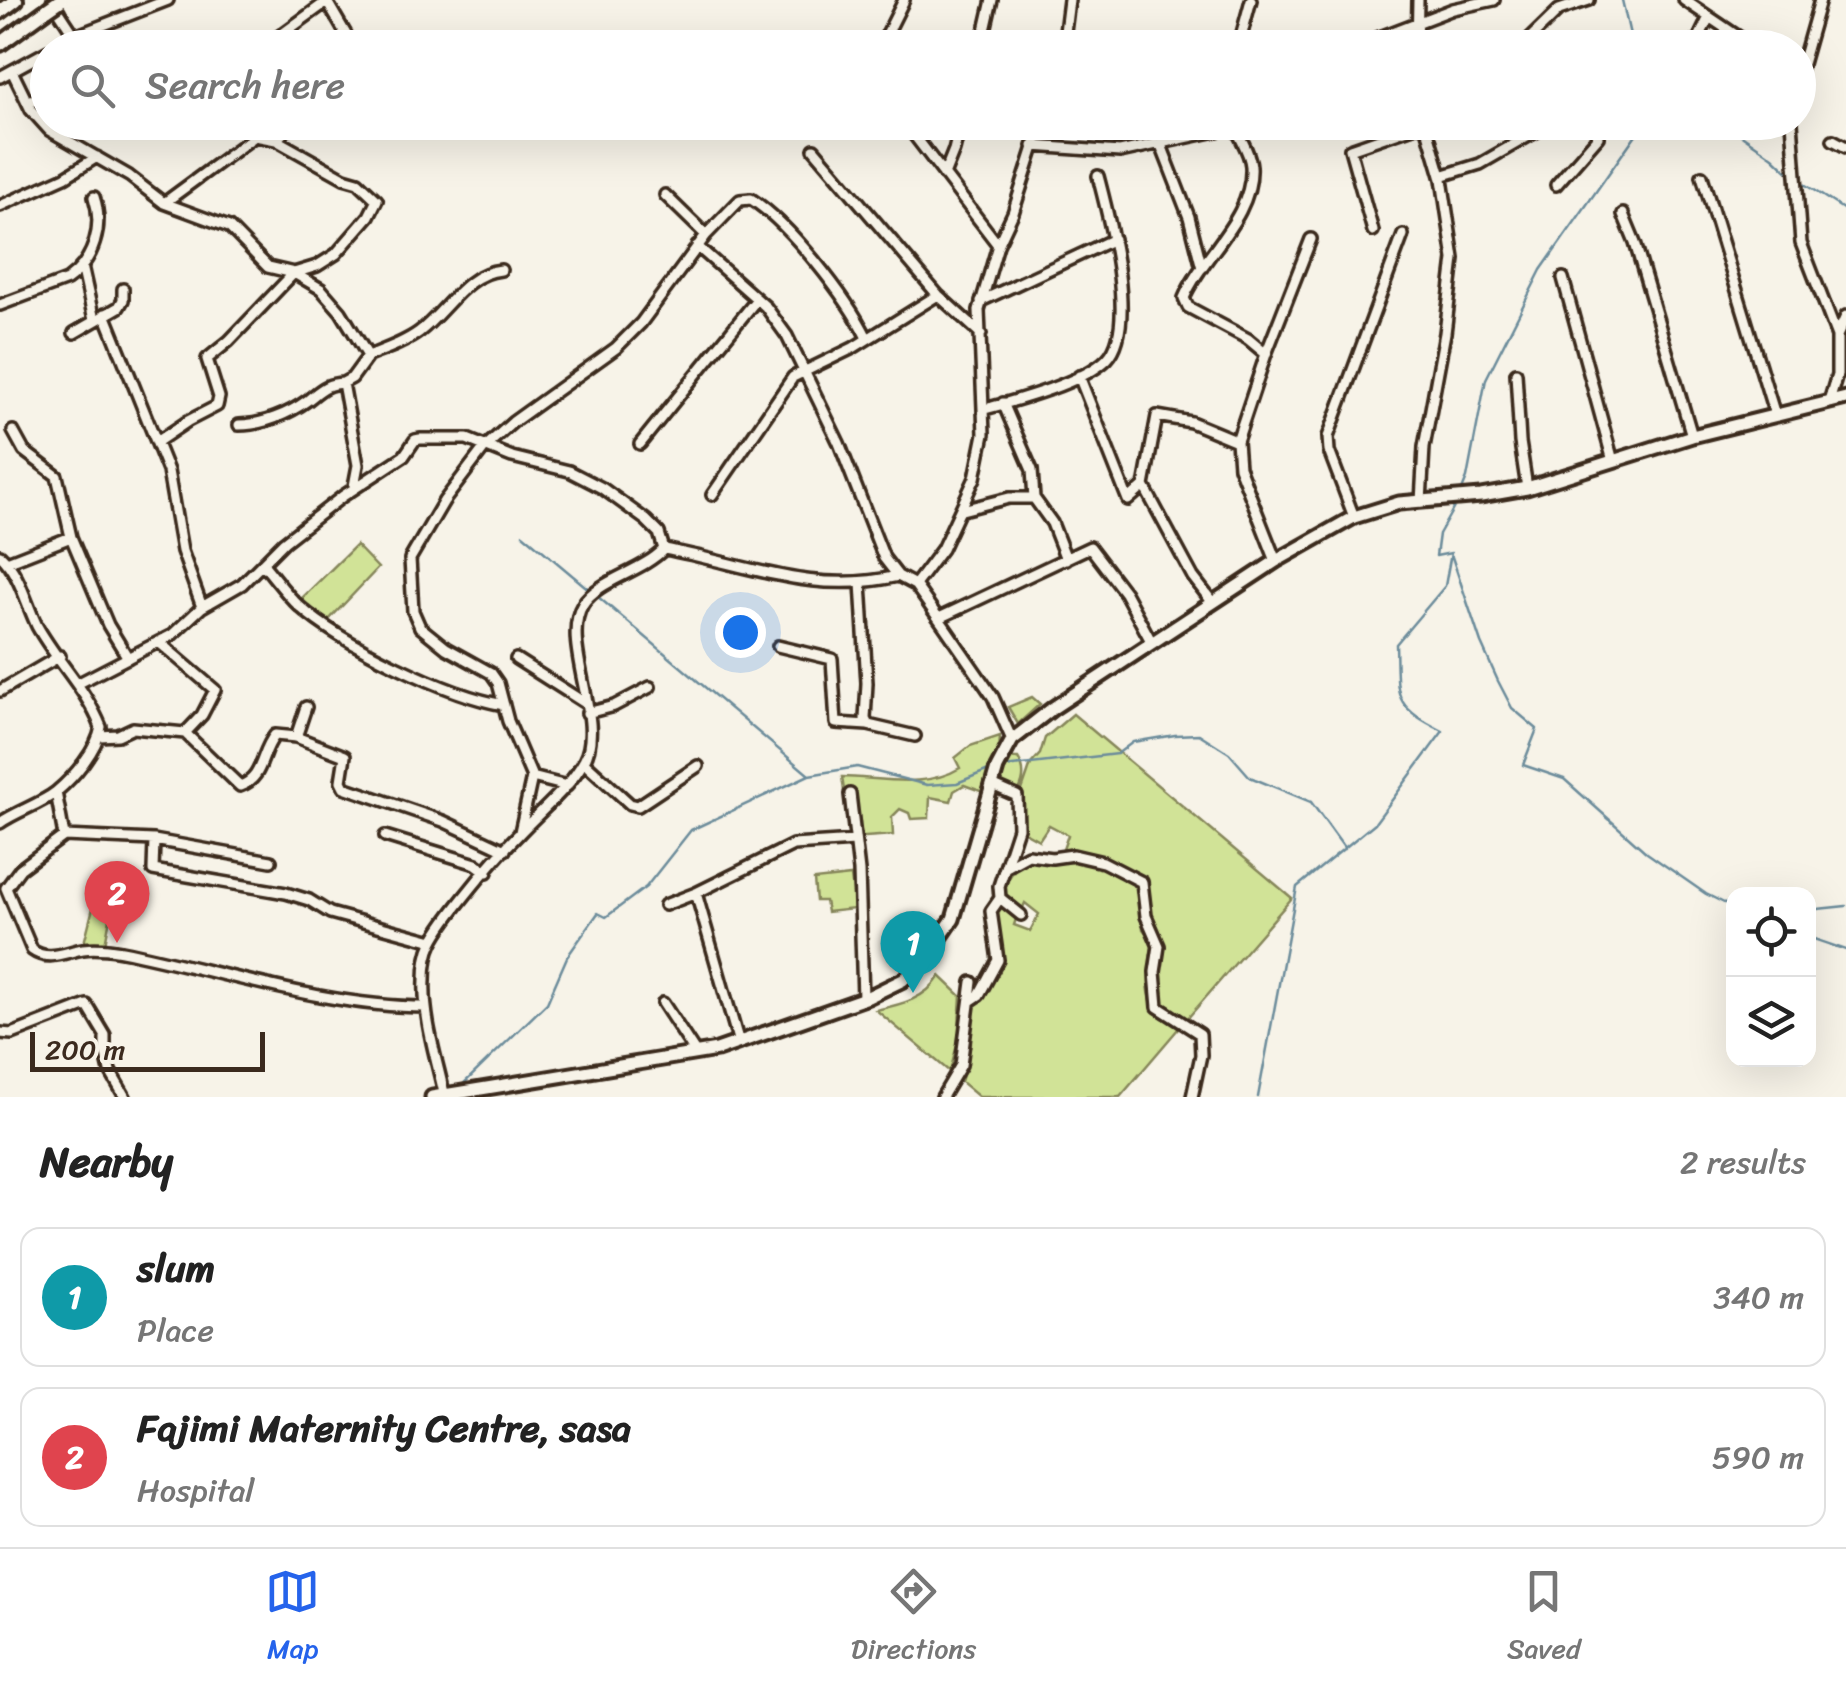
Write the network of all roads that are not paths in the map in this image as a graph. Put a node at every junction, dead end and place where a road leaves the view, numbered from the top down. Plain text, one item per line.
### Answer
1 (16, 0) edge
2 (61, 0) edge
3 (168, 0) edge
4 (327, 0) edge
5 (904, 0) edge
6 (992, 0) edge
7 (1070, 0) edge
8 (1251, 0) edge
9 (1418, 0) edge
10 (1493, 0) edge
11 (1589, 0) edge
12 (1684, 0) edge
13 (1820, 0) edge
14 (50, 5) edge
15 (0, 12) edge
16 (1708, 16) junction
17 (1416, 22) junction
18 (71, 30) edge
19 (91, 30) edge
20 (287, 30) edge
21 (344, 30) edge
22 (889, 30) edge
23 (985, 30) edge
24 (1066, 30) edge
25 (1243, 30) edge
26 (1396, 30) edge
27 (1416, 30) edge
28 (1538, 30) edge
29 (1702, 30) edge
30 (1729, 30) edge
31 (1812, 30) edge
32 (0, 44) edge
33 (30, 61) edge
34 (12, 71) junction
35 (0, 78) edge
36 (26, 100) junction
37 (30, 100) edge
38 (30, 105) edge
39 (67, 140) edge
40 (249, 140) edge
41 (276, 140) edge
42 (918, 140) edge
43 (956, 140) edge
44 (1035, 140) edge
45 (1176, 140) edge
46 (1240, 140) edge
47 (1376, 140) edge
48 (1430, 140) edge
49 (1522, 140) edge
50 (1596, 140) edge
51 (1793, 140) edge
52 (1833, 140) dead end
53 (1161, 144) junction
54 (1033, 146) junction
55 (1846, 146) edge
56 (814, 149) dead end
57 (97, 157) junction
58 (944, 175) junction
59 (1098, 176) dead end
60 (1441, 176) junction
61 (1702, 176) dead end
62 (1556, 184) dead end
63 (665, 195) dead end
64 (94, 197) dead end
65 (164, 203) junction
66 (0, 206) edge
67 (1624, 214) dead end
68 (1373, 232) dead end
69 (706, 236) junction
70 (1403, 236) dead end
71 (1114, 239) junction
72 (1311, 240) dead end
73 (998, 245) junction
74 (697, 246) junction
75 (82, 266) junction
76 (1202, 268) junction
77 (501, 270) dead end
78 (294, 272) junction
79 (1563, 278) dead end
80 (123, 290) dead end
81 (938, 295) junction
82 (757, 299) junction
83 (982, 300) junction
84 (0, 305) edge
85 (105, 314) junction
86 (1846, 316) edge
87 (94, 320) junction
88 (74, 333) dead end
89 (981, 334) junction
90 (1837, 336) junction
91 (867, 338) junction
92 (1266, 354) junction
93 (368, 356) junction
94 (804, 371) junction
95 (1516, 374) dead end
96 (1079, 376) junction
97 (343, 383) junction
98 (1846, 398) edge
99 (1829, 402) junction
100 (1003, 403) junction
101 (985, 409) junction
102 (1775, 415) junction
103 (238, 425) dead end
104 (13, 431) dead end
105 (1692, 436) junction
106 (1237, 441) junction
107 (157, 442) junction
108 (640, 444) dead end
109 (486, 447) junction
110 (1613, 461) junction
111 (358, 465) junction
112 (376, 474) junction
113 (1144, 486) junction
114 (1527, 488) junction
115 (352, 489) junction
116 (712, 495) dead end
117 (1034, 498) junction
118 (1421, 502) junction
119 (962, 510) junction
120 (1354, 517) junction
121 (71, 537) junction
122 (664, 548) junction
123 (4, 558) edge
124 (1066, 559) junction
125 (1276, 561) junction
126 (263, 564) junction
127 (898, 576) junction
128 (860, 583) junction
129 (915, 586) junction
130 (1212, 603) junction
131 (202, 607) junction
132 (939, 618) junction
133 (160, 643) junction
134 (1152, 643) junction
135 (778, 646) dead end
136 (60, 656) junction
137 (128, 658) junction
138 (516, 659) dead end
139 (79, 683) junction
140 (650, 687) dead end
141 (0, 691) edge
142 (504, 705) junction
143 (306, 707) dead end
144 (586, 708) junction
145 (868, 726) junction
146 (185, 733) junction
147 (100, 736) junction
148 (915, 736) dead end
149 (296, 737) junction
150 (1012, 740) junction
151 (584, 762) junction
152 (698, 766) dead end
153 (532, 777) junction
154 (992, 784) junction
155 (566, 786) junction
156 (56, 792) junction
157 (850, 794) dead end
158 (0, 823) edge
159 (520, 832) junction
160 (64, 836) junction
161 (385, 836) dead end
162 (154, 840) junction
163 (855, 841) junction
164 (505, 850) junction
165 (271, 861) dead end
166 (1008, 866) junction
167 (487, 872) junction
168 (696, 893) junction
169 (1000, 898) junction
170 (665, 904) dead end
171 (1020, 915) dead end
172 (433, 941) junction
173 (972, 982) dead end
174 (864, 998) junction
175 (970, 1001) junction
176 (663, 1003) dead end
177 (426, 1007) junction
178 (0, 1033) edge
179 (739, 1042) junction
180 (695, 1052) junction
181 (438, 1095) edge
182 (124, 1097) edge
183 (942, 1097) edge
184 (1192, 1097) edge

1 - 15 highway
2 - 14 highway, bridge
3 - 19 street
4 - 20 street
4 - 21 street
5 - 22 street
6 - 23 street
7 - 24 street
8 - 25 street
9 - 17 street
10 - 17 street
11 - 28 street
12 - 16 street
13 - 31 street
14 - 18 street
14 - 32 highway
16 - 29 street
16 - 30 street
17 - 26 street
17 - 27 street
33 - 34 street
34 - 35 street
34 - 36 street
36 - 37 street
36 - 38 street
39 - 57 street
40 - 65 street
41 - 78 street
42 - 58 street
43 - 58 street
44 - 54 street
45 - 53 street
46 - 76 street
47 - 68 street
48 - 60 street
49 - 60 street
50 - 62 street
51 - 90 street
52 - 55 street
53 - 54 street
53 - 76 street
54 - 73 street
56 - 81 street
57 - 65 street
57 - 66 street
58 - 73 street
59 - 71 street
60 - 118 street
61 - 102 street
63 - 69 street
64 - 75 street
65 - 78 street
67 - 105 street
69 - 74 street
69 - 91 street
70 - 120 street
71 - 83 street
71 - 96 street
72 - 92 street
73 - 83 street
74 - 82 street
74 - 109 street
75 - 84 street
75 - 87 street
76 - 92 street
77 - 93 street
78 - 93 street
78 - 107 street
79 - 110 street
80 - 85 street
81 - 89 street
81 - 91 street
82 - 94 street
82 - 108 street
83 - 89 street
85 - 87 street
85 - 107 street
86 - 90 street
87 - 88 street
89 - 101 street
90 - 99 street
91 - 94 street
92 - 106 street
93 - 97 street
94 - 116 street
94 - 127 street
95 - 114 street
96 - 100 street
96 - 113 street
97 - 103 street
97 - 111 street
98 - 99 main road
99 - 102 main road
100 - 101 street
100 - 117 street
101 - 119 street
102 - 105 main road
104 - 121 street
105 - 110 main road
106 - 113 street
106 - 125 street
107 - 131 street
109 - 112 street
109 - 122 street
109 - 142 street
110 - 114 main road
111 - 112 street
111 - 115 street
112 - 115 street
113 - 130 street
114 - 118 main road
115 - 126 street
117 - 119 street
117 - 124 street
118 - 120 main road
119 - 129 street
120 - 125 main road
121 - 123 street
121 - 137 street
122 - 128 street
122 - 144 street
123 - 136 street
124 - 132 street
124 - 134 street
125 - 130 main road
126 - 131 street
126 - 142 street
127 - 128 street
127 - 129 street
128 - 145 street
129 - 132 street
130 - 134 main road
131 - 133 street
132 - 150 street
133 - 137 street
133 - 146 street
134 - 150 main road
135 - 145 street
136 - 139 street
136 - 141 street
137 - 139 street
138 - 144 street
139 - 147 street
140 - 144 street
142 - 153 street
143 - 149 street
144 - 151 street
145 - 148 street
146 - 147 street
146 - 149 street
147 - 156 street
149 - 164 street
150 - 154 main road
151 - 152 street
151 - 155 street
153 - 155 street
153 - 159 street
154 - 166 street
154 - 174 main road
155 - 159 street
156 - 158 street
156 - 160 street
157 - 163 street
159 - 164 street
160 - 162 street
160 - 177 street
161 - 167 street
162 - 165 street
162 - 172 street
163 - 168 street
163 - 174 street
164 - 167 street
166 - 169 street
166 - 184 street
167 - 172 street
168 - 170 street
168 - 179 street
169 - 171 street
169 - 175 street
172 - 177 street
173 - 175 street
174 - 179 main road
175 - 183 street
176 - 180 street
177 - 181 street
178 - 182 street
179 - 180 main road
180 - 181 main road

